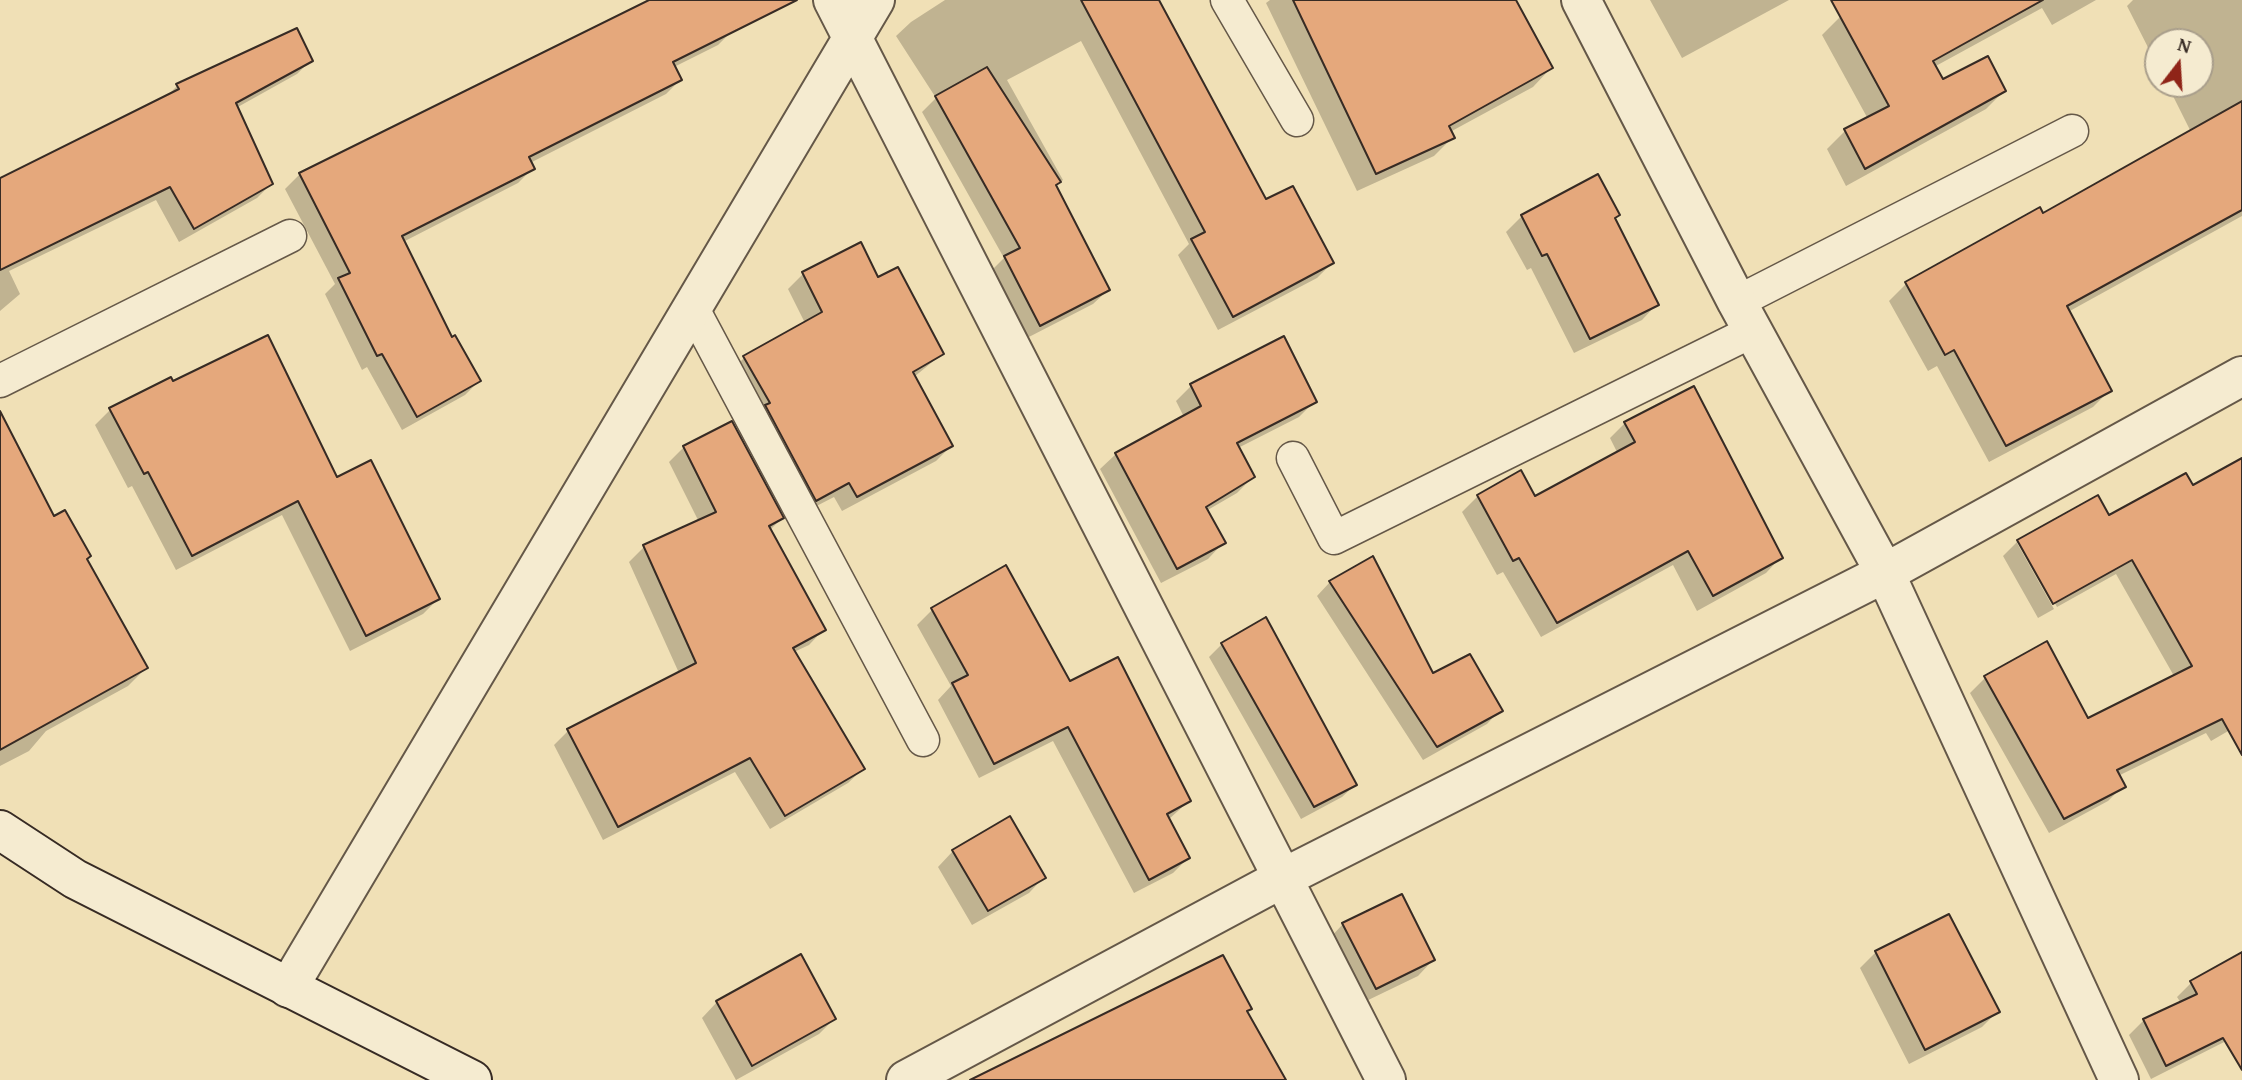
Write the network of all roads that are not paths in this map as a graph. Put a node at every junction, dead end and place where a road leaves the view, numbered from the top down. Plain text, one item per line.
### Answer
1 (833, 0) edge
2 (875, 0) edge
3 (1227, 0) edge
4 (1581, 0) edge
5 (853, 38) junction
6 (1297, 120) dead end
7 (2072, 131) dead end
8 (290, 236) dead end
9 (692, 307) junction
10 (1745, 317) junction
11 (2242, 376) edge
12 (0, 381) edge
13 (1293, 458) dead end
14 (1885, 573) junction
15 (923, 740) dead end
16 (0, 830) edge
17 (1281, 879) junction
18 (288, 988) junction
19 (472, 1080) edge
20 (905, 1080) edge
21 (1386, 1080) edge
22 (2119, 1080) edge

1 - 5 street
2 - 5 street
3 - 6 lane
4 - 10 street
5 - 9 street
5 - 17 street
7 - 10 lane
8 - 12 lane
9 - 15 lane
9 - 18 street
10 - 13 lane
10 - 14 street
11 - 14 street
14 - 17 street
14 - 22 street
16 - 18 street
17 - 20 street
17 - 21 street
18 - 19 street

